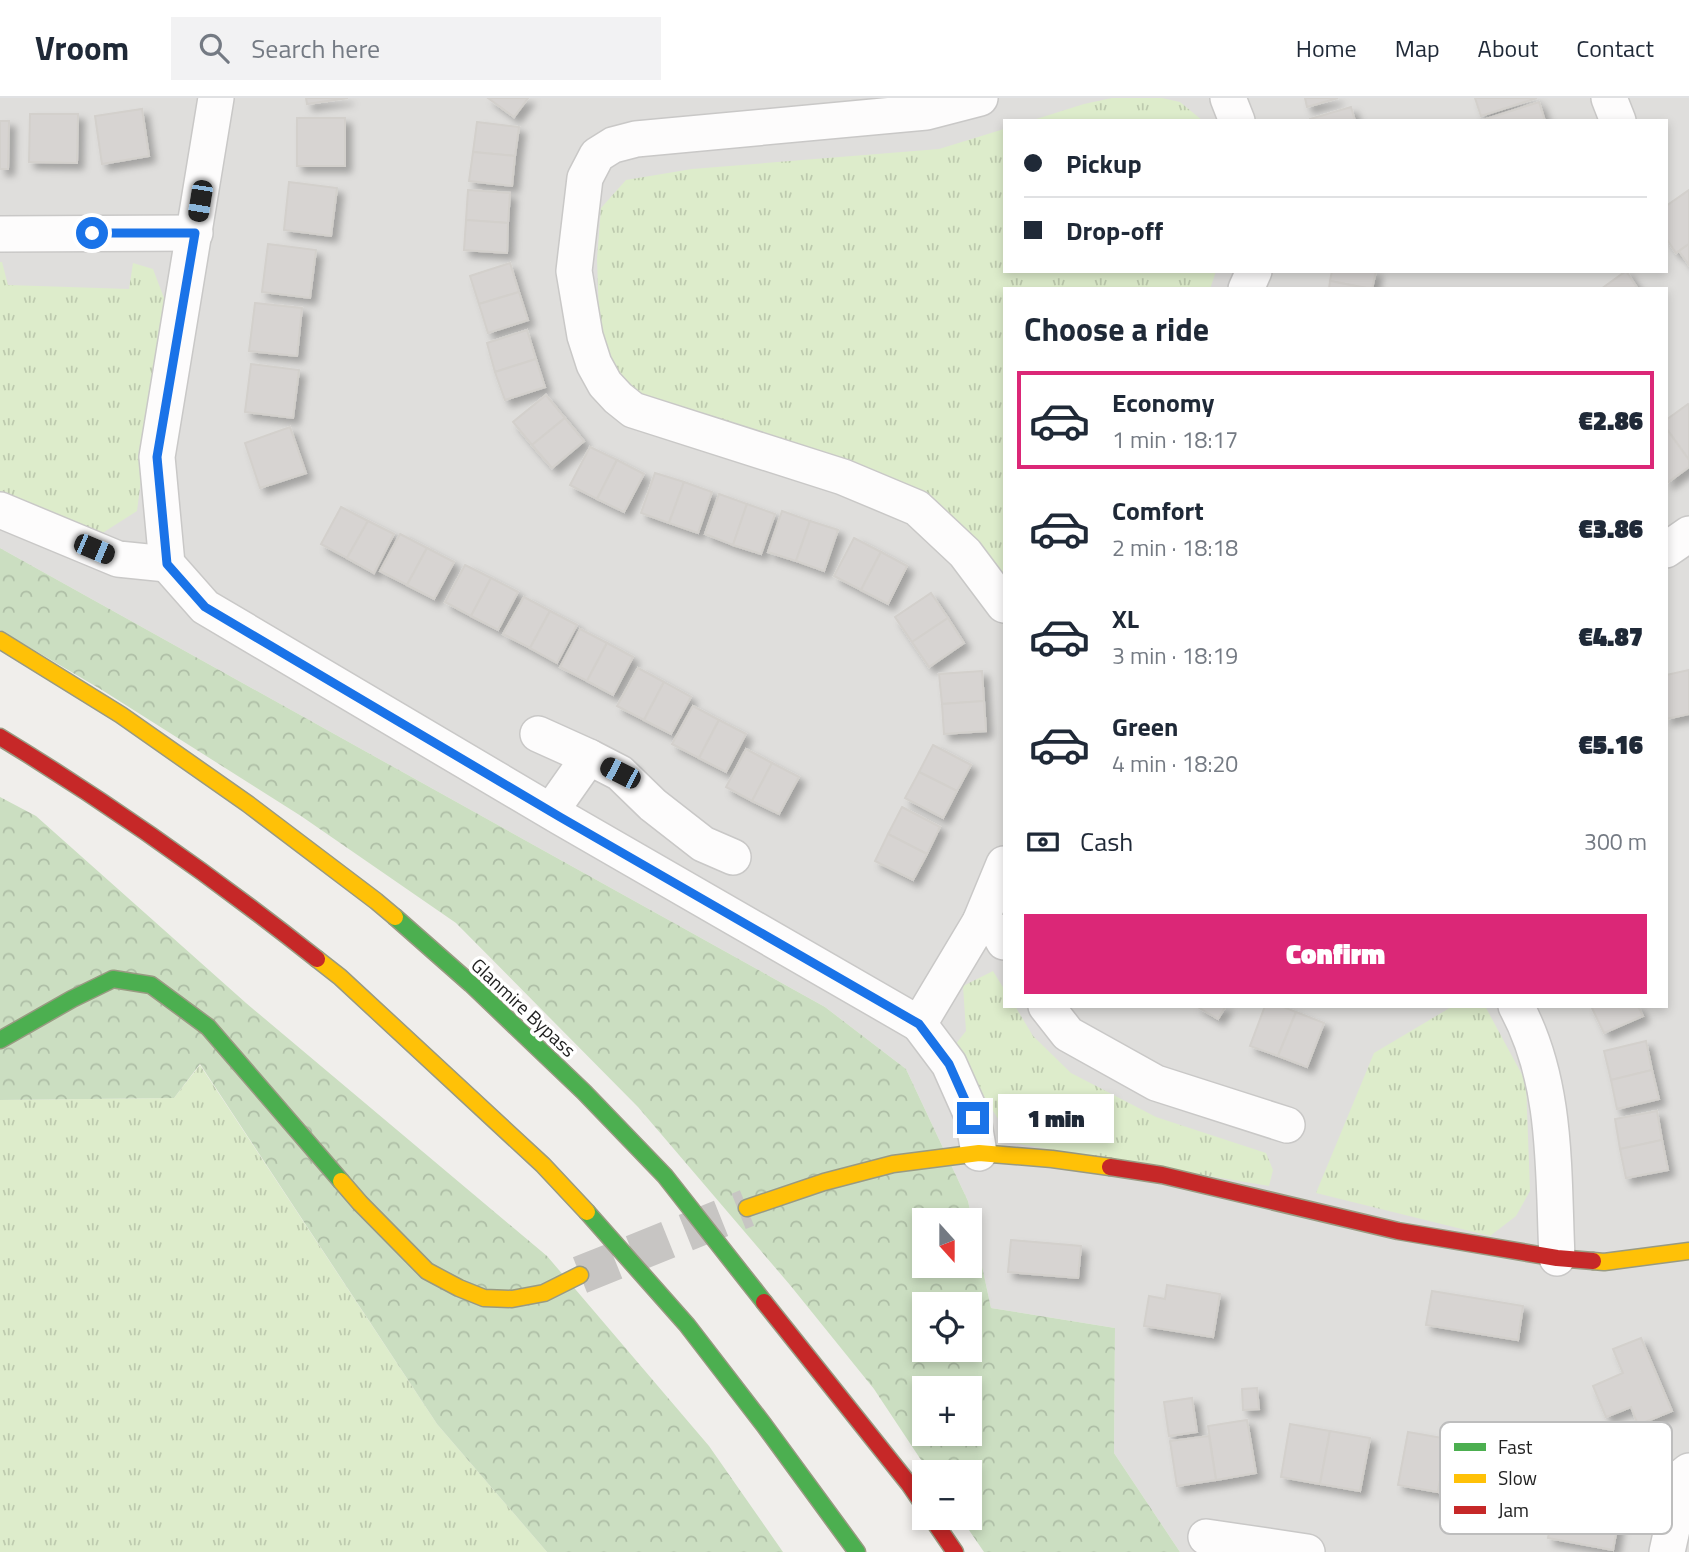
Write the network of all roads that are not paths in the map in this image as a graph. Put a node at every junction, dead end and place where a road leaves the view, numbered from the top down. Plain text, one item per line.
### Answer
1 (216, 98) edge
2 (980, 98) edge
3 (1228, 98) edge
4 (1609, 98) edge
5 (1236, 119) edge
6 (1617, 119) edge
7 (195, 233) junction
8 (0, 234) edge
9 (0, 510) edge
10 (167, 564) junction
11 (1003, 604) edge
12 (0, 640) edge
13 (538, 734) dead end
14 (0, 737) edge
15 (589, 757) junction
16 (551, 811) junction
17 (733, 858) dead end
18 (1003, 870) edge
19 (992, 932) edge
20 (1048, 1008) edge
21 (1517, 1008) edge
22 (919, 1024) junction
23 (0, 1040) edge
24 (1287, 1125) dead end
25 (979, 1153) junction
26 (747, 1208) tunnel mouth
27 (1689, 1251) edge
28 (1557, 1258) junction
29 (580, 1275) tunnel mouth
30 (1689, 1471) edge
31 (912, 1489) edge
32 (1672, 1529) edge
33 (940, 1530) edge
34 (1671, 1534) edge
35 (1206, 1537) dead end
36 (857, 1552) edge
37 (955, 1552) edge
38 (1307, 1552) edge
39 (1667, 1552) edge

1 - 7 street
2 - 11 street
3 - 5 street
4 - 6 street
7 - 8 street
7 - 10 street
9 - 10 street
10 - 16 street
12 - 31 main road, Glanmire Bypass
13 - 15 street
14 - 36 main road
15 - 16 street
15 - 17 street
16 - 22 street
18 - 19 street
19 - 22 street
20 - 24 street
21 - 28 street
22 - 25 street
23 - 29 main road
25 - 26 main road
25 - 28 main road
27 - 28 main road
30 - 32 street
33 - 37 main road
34 - 39 street
35 - 38 street

